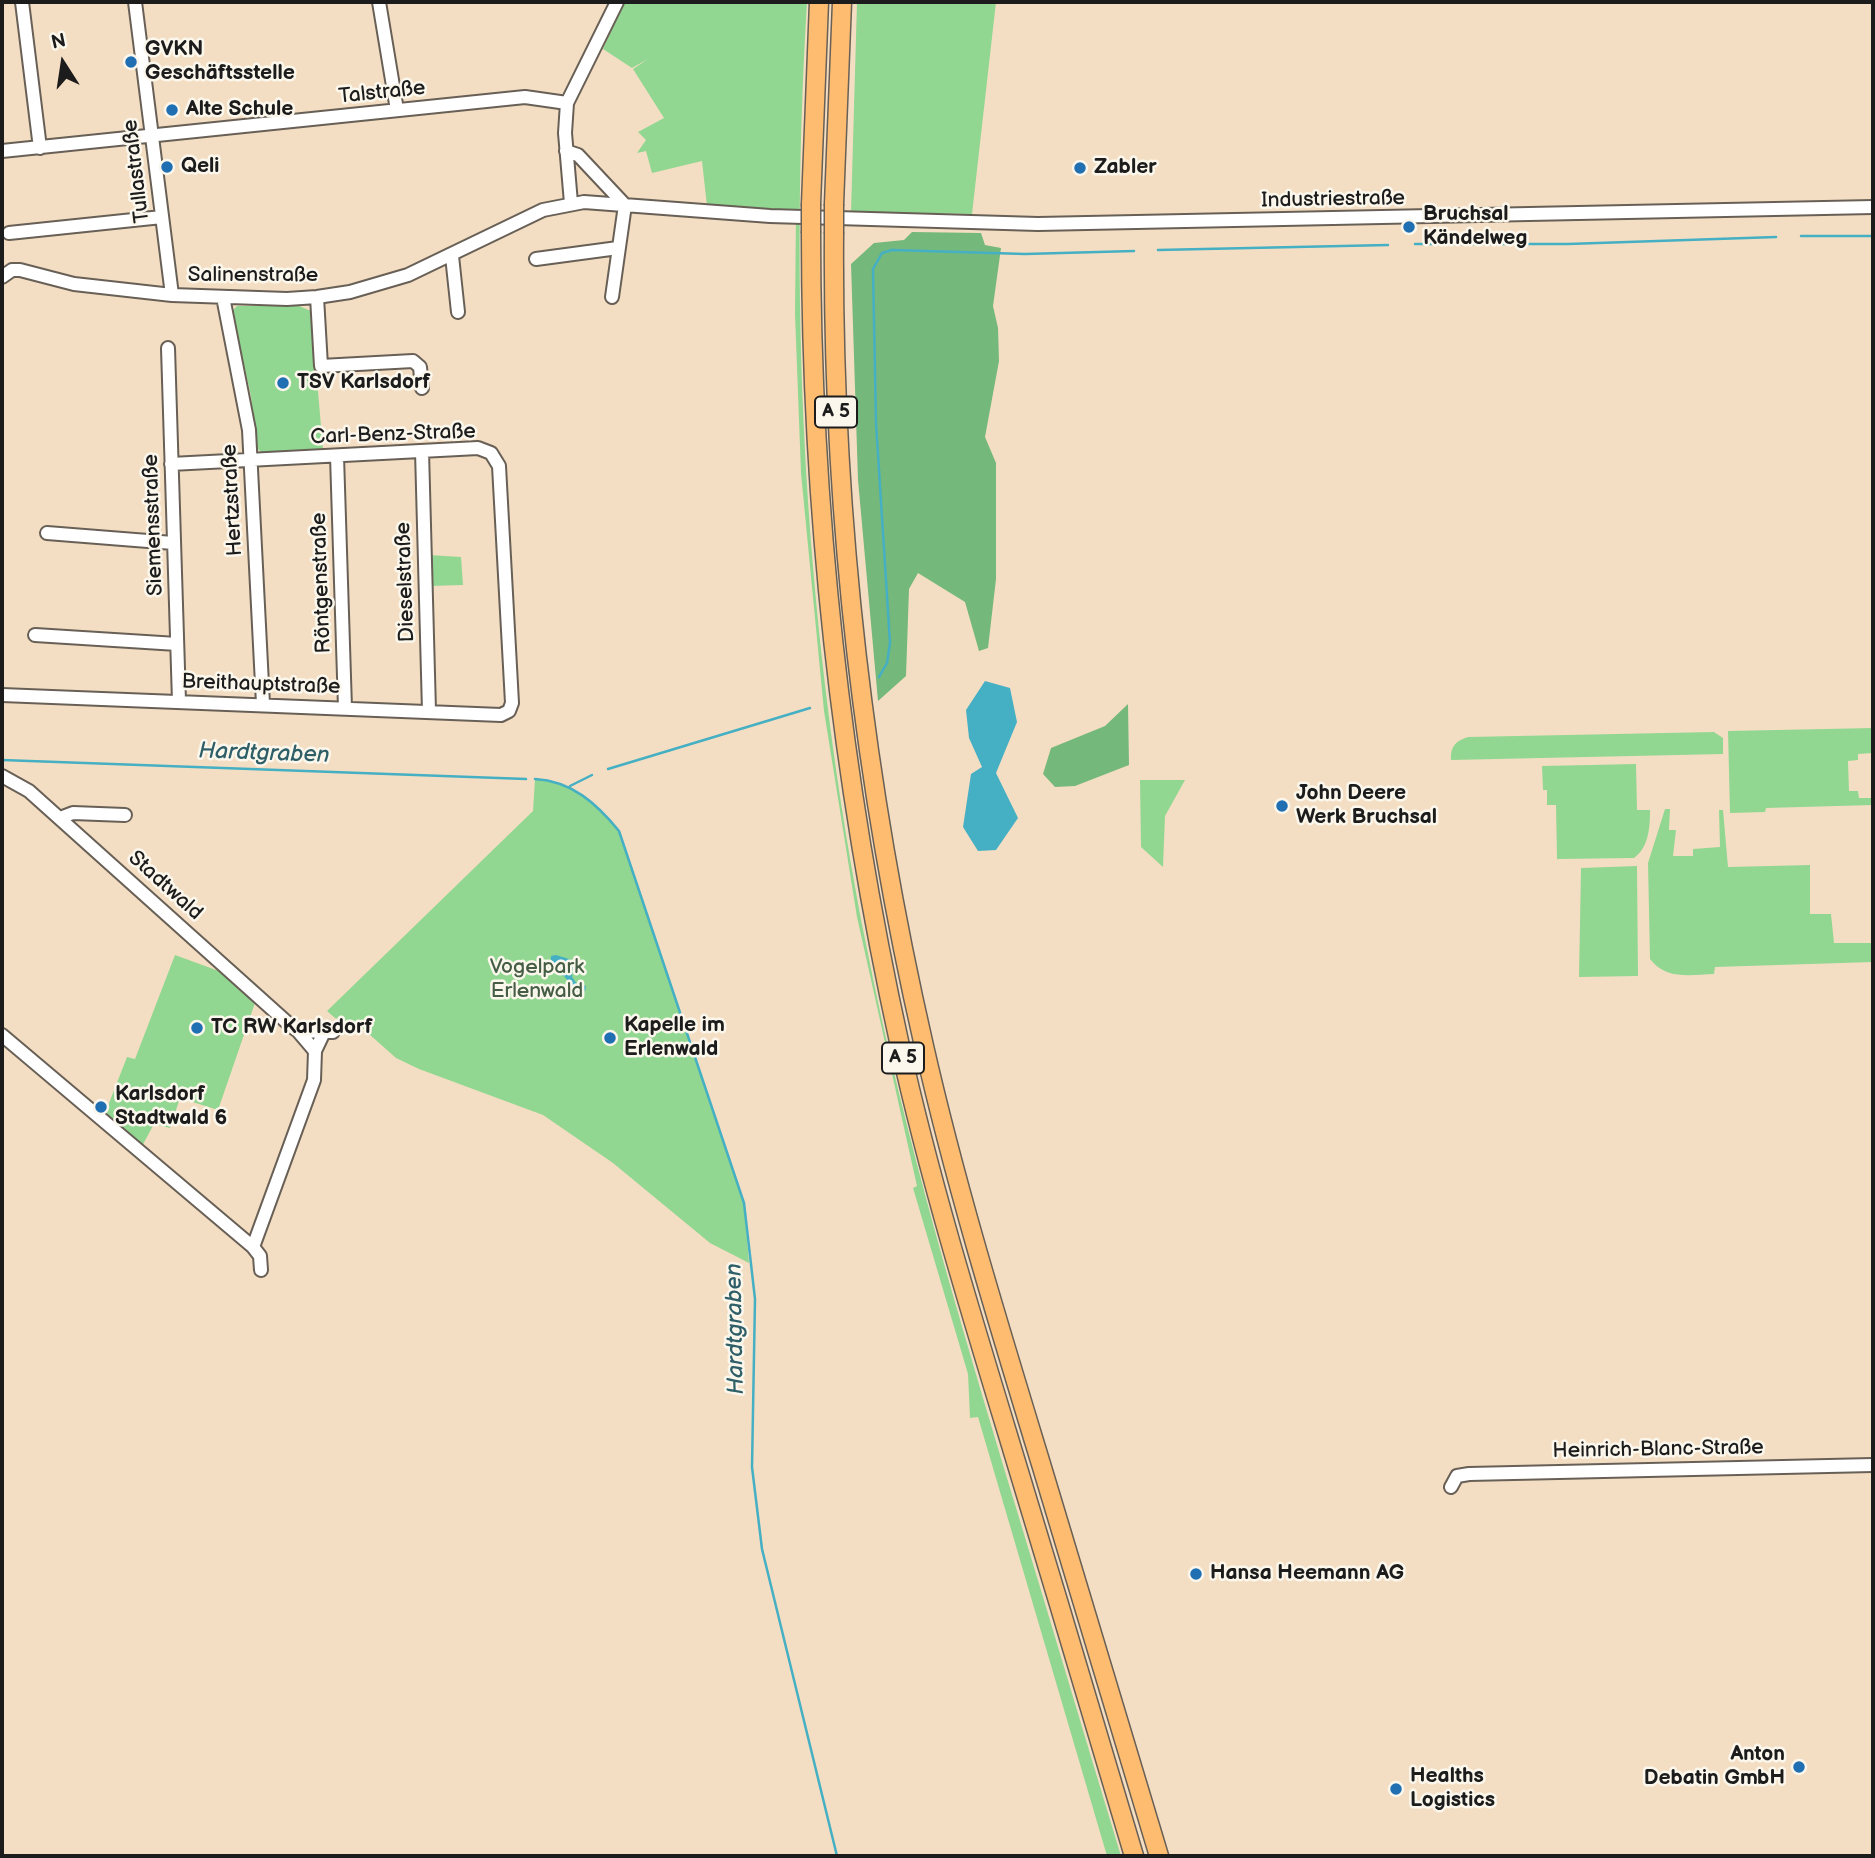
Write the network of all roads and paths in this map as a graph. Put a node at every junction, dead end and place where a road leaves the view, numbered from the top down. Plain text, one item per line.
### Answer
1 (22, 2) edge
2 (135, 2) edge
3 (379, 2) edge
4 (617, 2) edge
5 (819, 2) edge
6 (842, 2) edge
7 (567, 103) junction
8 (397, 110) junction
9 (153, 136) junction
10 (40, 148) junction
11 (2, 151) edge
12 (566, 151) junction
13 (571, 203) junction
14 (625, 205) junction
15 (1873, 207) edge
16 (162, 217) junction
17 (795, 217) joint
18 (9, 233) dead end
19 (618, 248) junction
20 (452, 256) junction
21 (536, 259) dead end
22 (2, 277) edge
23 (172, 295) junction
24 (223, 297) junction
25 (317, 297) junction
26 (612, 297) dead end
27 (458, 312) dead end
28 (168, 348) dead end
29 (422, 388) dead end
30 (422, 451) junction
31 (337, 456) junction
32 (250, 460) junction
33 (170, 464) junction
34 (47, 533) dead end
35 (173, 543) junction
36 (34, 635) dead end
37 (177, 644) junction
38 (2, 695) edge
39 (179, 701) junction
40 (512, 703) joint
41 (263, 704) junction
42 (345, 708) junction
43 (429, 711) junction
44 (2, 776) edge
45 (125, 815) dead end
46 (60, 818) junction
47 (299, 1031) junction
48 (2, 1035) edge
49 (316, 1051) junction
50 (261, 1222) junction
51 (232, 1230) junction
52 (253, 1247) junction
53 (261, 1270) dead end
54 (1873, 1465) edge
55 (1451, 1487) dead end
56 (1134, 1856) edge
57 (1159, 1856) edge

1 - 10 street
2 - 9 street, Tullastraße
3 - 8 street
4 - 7 street
5 - 56 highway, A 5, bridge
6 - 57 highway, A 5, bridge
7 - 8 street, Talstraße
7 - 12 street
8 - 9 street, Talstraße
9 - 10 street, Talstraße
9 - 16 street, Tullastraße
10 - 11 street, Talstraße
12 - 13 street
12 - 14 street
13 - 14 street, Salinenstraße
13 - 20 street, Salinenstraße
14 - 17 street, Salinenstraße
14 - 19 street
15 - 17 street, Industriestraße
16 - 18 street
16 - 23 street, Tullastraße
19 - 21 street
19 - 26 street
20 - 25 street, Salinenstraße
20 - 27 street
22 - 23 street, Salinenstraße
23 - 24 street, Salinenstraße
24 - 25 street, Salinenstraße
24 - 32 street, Hertzstraße
25 - 29 street
28 - 33 street, Siemensstraße
30 - 31 street, Carl-Benz-Straße
30 - 40 street, Carl-Benz-Straße
30 - 43 street, Dieselstraße
31 - 32 street, Carl-Benz-Straße
31 - 42 street, Röntgenstraße
32 - 33 street, Carl-Benz-Straße
32 - 41 street, Hertzstraße
33 - 35 street, Siemensstraße
34 - 35 street
35 - 37 street, Siemensstraße
36 - 37 street
37 - 39 street, Siemensstraße
38 - 39 street, Breithauptstraße
39 - 41 street, Breithauptstraße
40 - 43 street, Breithauptstraße
41 - 42 street, Breithauptstraße
42 - 43 street, Breithauptstraße
44 - 46 street, Stadtwald
45 - 46 street
46 - 47 street, Stadtwald
47 - 49 street, Stadtwald
47 - 49 street
48 - 51 street
49 - 50 street
50 - 51 street
50 - 52 street
51 - 52 street
52 - 53 street
54 - 55 street, Heinrich-Blanc-Straße

